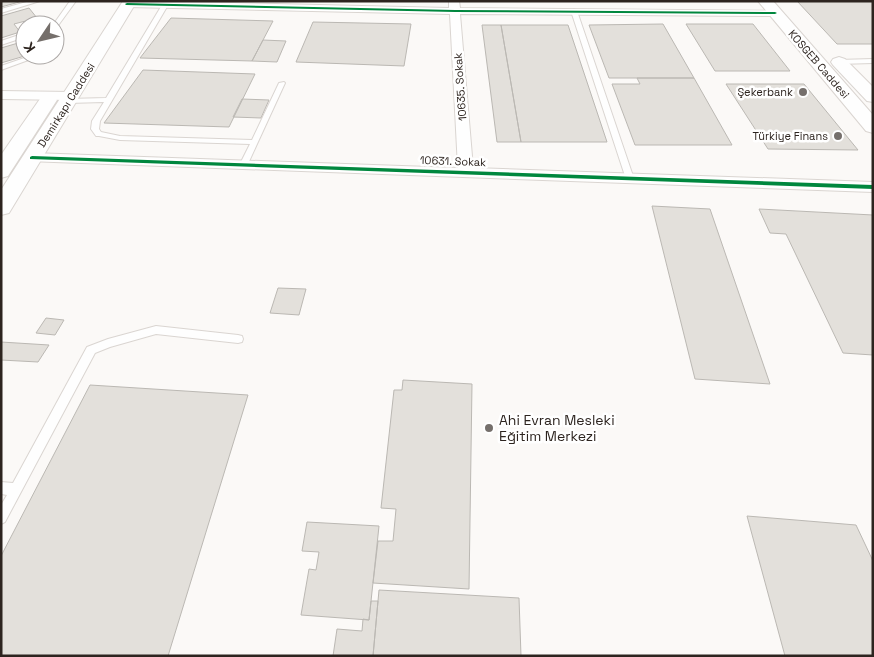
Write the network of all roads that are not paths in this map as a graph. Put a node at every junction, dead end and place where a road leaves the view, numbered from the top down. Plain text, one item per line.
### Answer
1 (37, 1) edge
2 (73, 1) edge
3 (124, 2) edge
4 (165, 3) edge
5 (774, 5) edge
6 (454, 6) edge
7 (1, 11) edge
8 (574, 11) junction
9 (64, 15) edge
10 (15, 39) edge
11 (1, 43) edge
12 (873, 61) edge
13 (838, 62) junction
14 (15, 63) edge
15 (1, 68) edge
16 (282, 83) dead end
17 (1, 95) edge
18 (873, 98) edge
19 (108, 100) junction
20 (59, 101) junction
21 (1, 106) edge
22 (873, 127) edge
23 (254, 142) junction
24 (32, 158) junction
25 (243, 166) junction
26 (1, 171) edge
27 (466, 173) junction
28 (630, 179) junction
29 (873, 187) edge
30 (1, 208) edge
31 (238, 339) dead end
32 (1, 488) edge
33 (17, 490) junction
34 (1, 518) edge

1 - 7 lane
2 - 9 lane
3 - 4 street
3 - 20 street, Demirkapı Caddesi
4 - 6 street
4 - 19 lane
5 - 8 street
5 - 13 street, KOSGEB Caddesi
5 - 22 street, KOSGEB Caddesi
6 - 8 street
6 - 27 street, 10635. Sokak
8 - 28 lane
10 - 11 lane
12 - 13 lane
13 - 18 street, KOSGEB Caddesi
14 - 15 lane
16 - 23 lane
17 - 20 street
19 - 20 lane
19 - 23 lane
20 - 21 street
20 - 24 street, Demirkapı Caddesi
20 - 26 street, Demirkapı Caddesi
23 - 25 lane
24 - 25 street, 10631. Sokak
24 - 30 street, Demirkapı Caddesi
25 - 27 street, 10631. Sokak
27 - 28 street, 10631. Sokak
28 - 29 street, 10631. Sokak
31 - 33 lane
32 - 33 lane
33 - 34 lane

